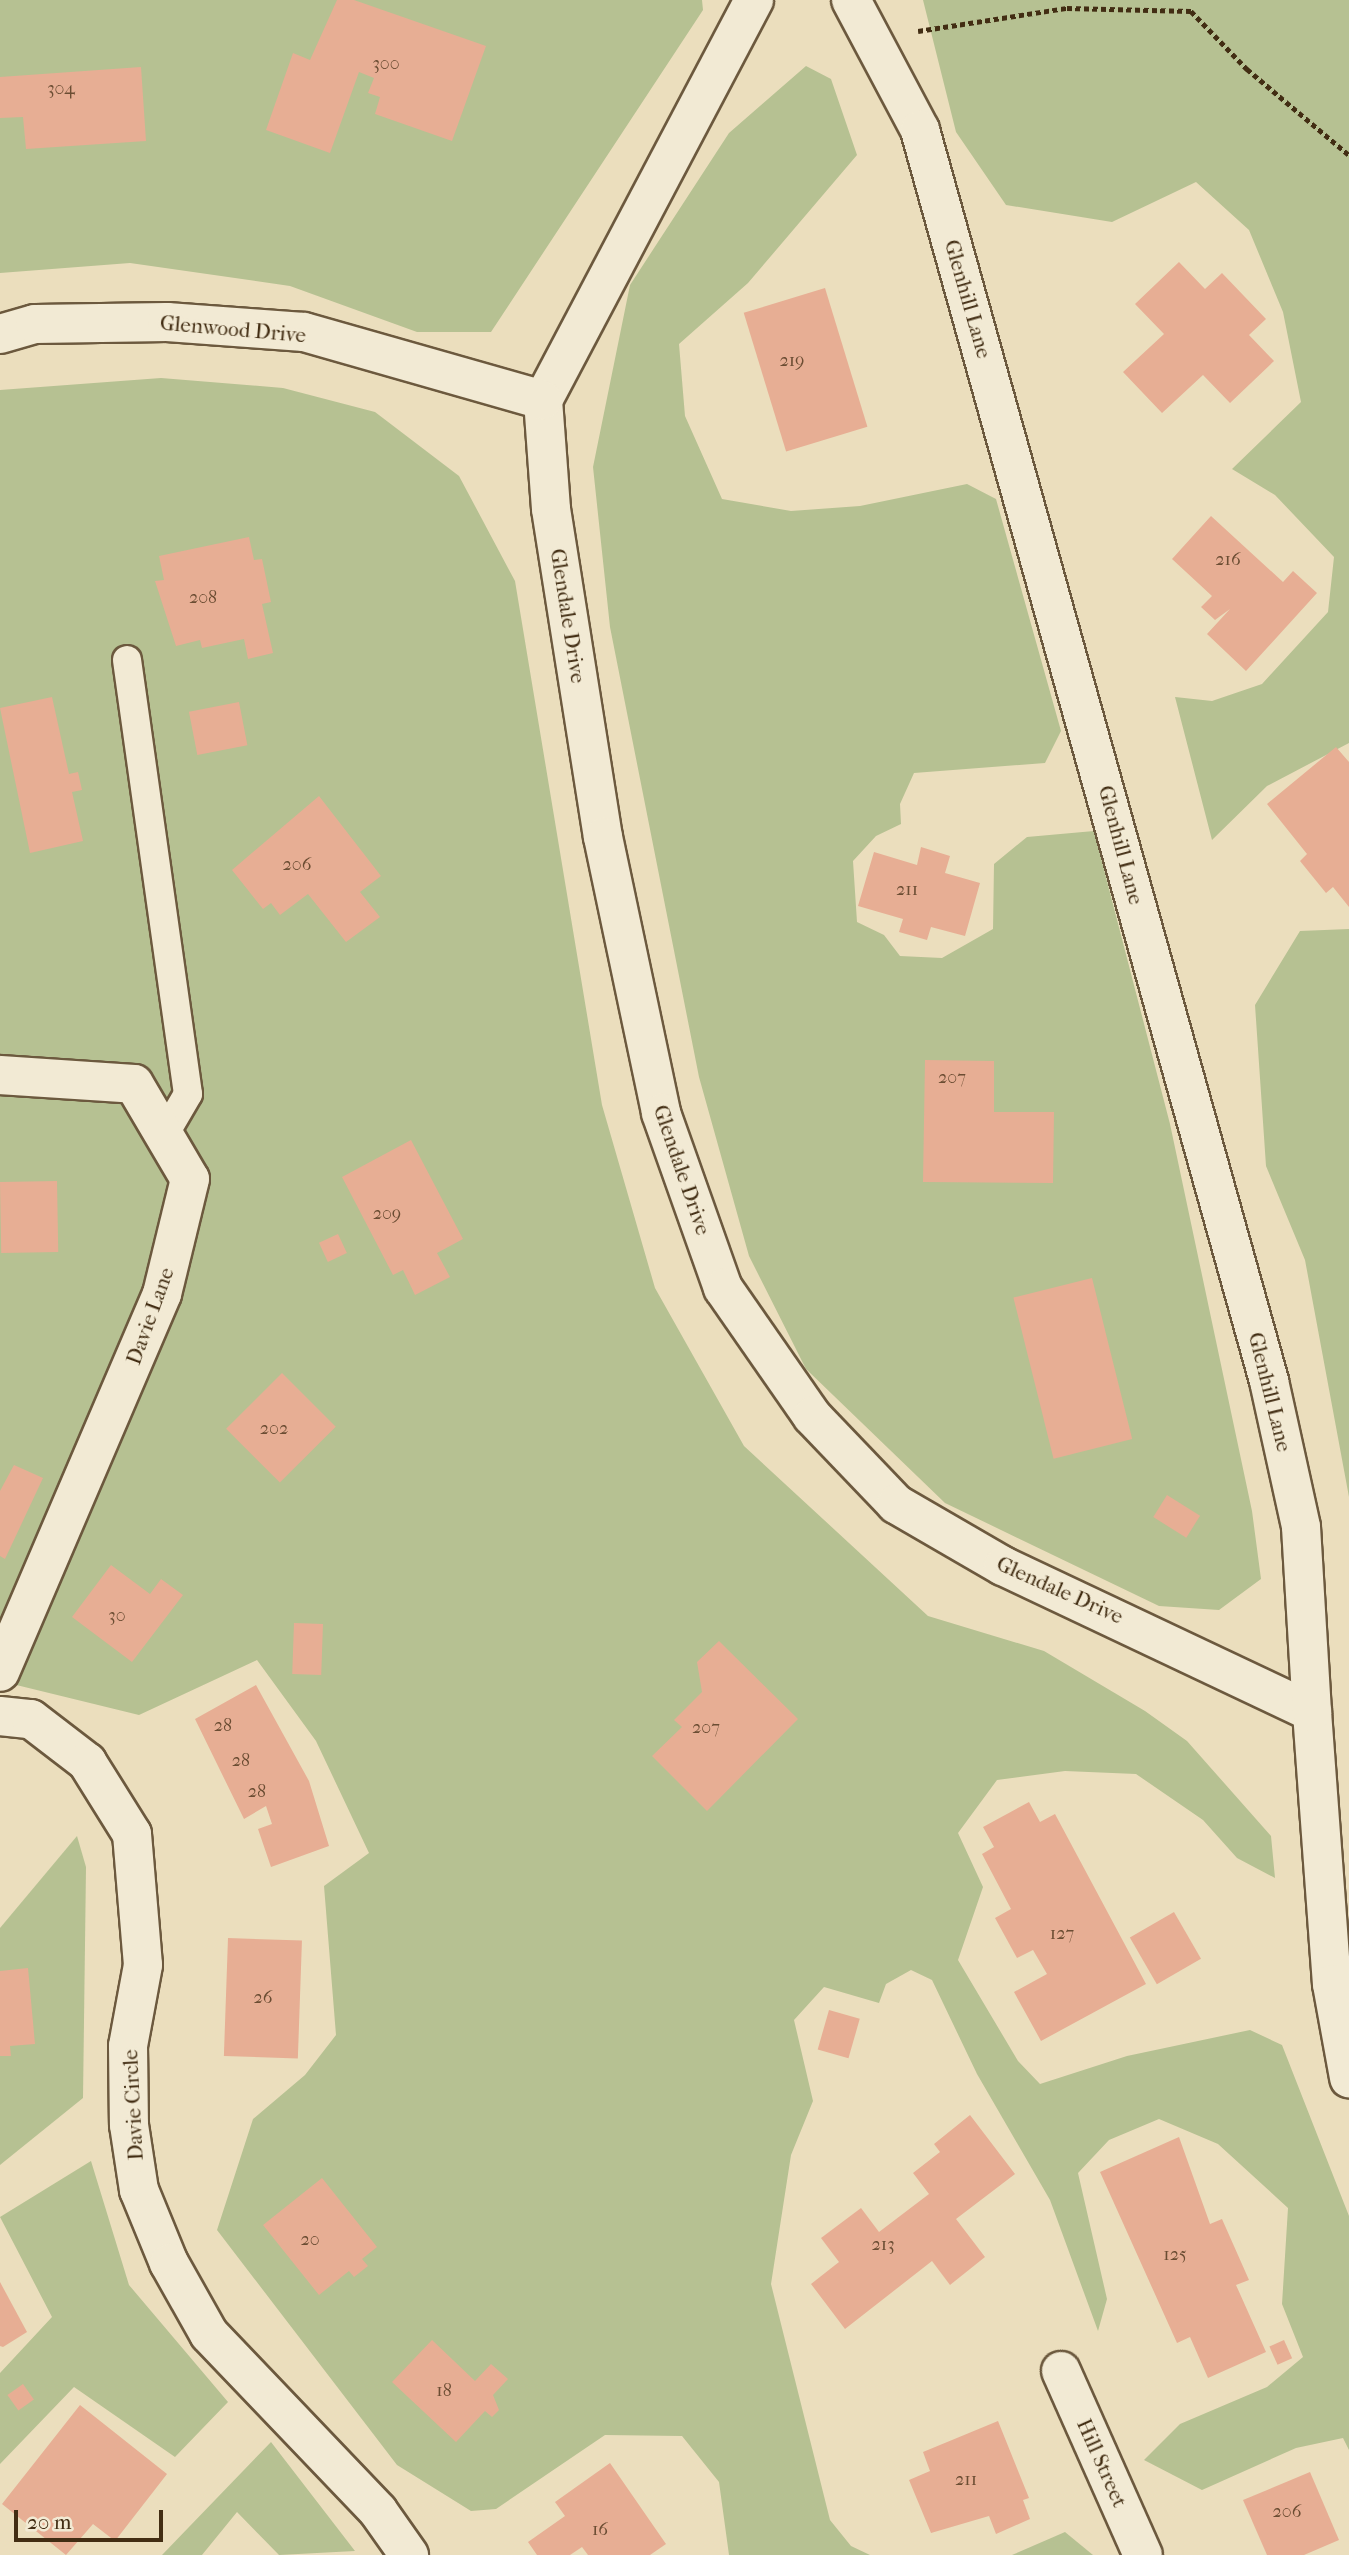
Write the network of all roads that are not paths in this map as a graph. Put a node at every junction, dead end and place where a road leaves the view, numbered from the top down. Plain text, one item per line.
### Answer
1 (754, 0) edge
2 (851, 0) edge
3 (0, 334) edge
4 (543, 400) junction
5 (127, 660) dead end
6 (0, 1075) edge
7 (164, 1135) junction
8 (0, 1672) edge
9 (1312, 1712) junction
10 (0, 1716) edge
11 (1349, 2078) edge
12 (1061, 2371) dead end
13 (409, 2555) edge
14 (1143, 2555) edge

1 - 4 street
2 - 9 street, Glenhill Lane
3 - 4 street, Glenwood Drive
4 - 9 street, Glendale Drive
5 - 7 lane
6 - 7 street, Davie Lane
7 - 8 street, Davie Lane
9 - 11 street
10 - 13 street, Davie Circle
12 - 14 street, Hill Street

